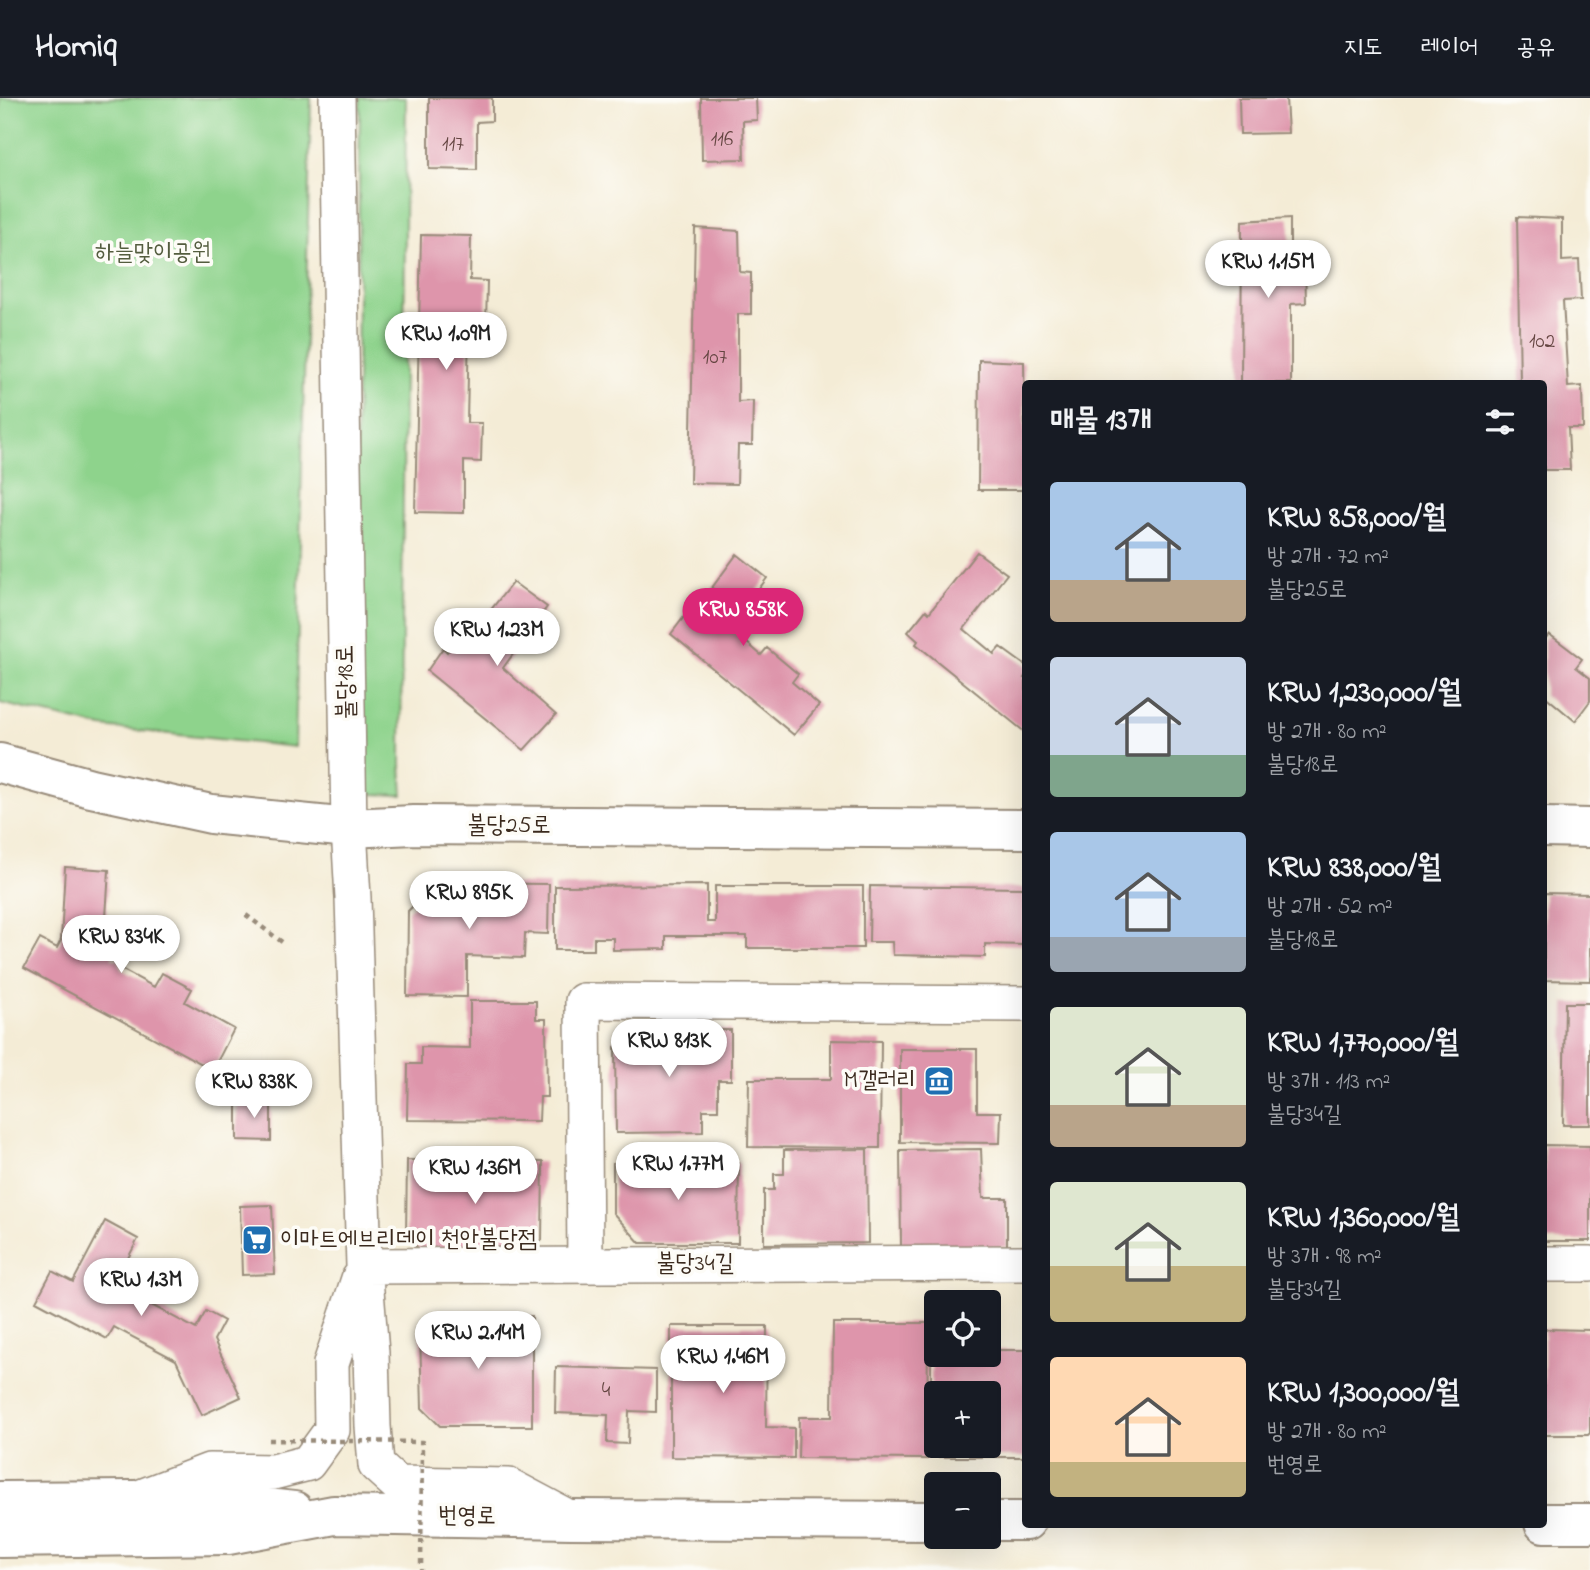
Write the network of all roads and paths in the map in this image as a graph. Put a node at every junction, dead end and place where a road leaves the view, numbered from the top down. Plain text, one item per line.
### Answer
1 (337, 98) edge
2 (0, 763) edge
3 (1547, 827) edge
4 (349, 828) junction
5 (1590, 828) edge
6 (1022, 830) edge
7 (246, 915) dead end
8 (282, 942) dead end
9 (1022, 1004) edge
10 (1022, 1263) edge
11 (585, 1264) junction
12 (1547, 1264) edge
13 (1590, 1264) edge
14 (364, 1266) junction
15 (269, 1440) dead end
16 (134, 1500) junction
17 (0, 1501) edge
18 (334, 1515) junction
19 (571, 1519) junction
20 (924, 1521) edge
21 (1001, 1521) edge
22 (1022, 1521) edge
23 (1547, 1523) edge
24 (1590, 1524) edge
25 (0, 1538) edge
26 (422, 1570) edge

1 - 4 street, 불당18로
2 - 4 main road, 불당25로
3 - 5 main road
4 - 6 main road, 불당25로
4 - 14 street, 불당18로
7 - 8 path
9 - 11 street
10 - 11 street, 불당34길
11 - 14 street, 불당34길
12 - 13 street
14 - 16 street
14 - 19 street, 불당18로
15 - 26 path, bridge
16 - 17 main road
16 - 18 main road
18 - 19 main road, 번영로
18 - 25 main road, 번영로
19 - 20 main road, 번영로
21 - 22 main road
23 - 24 main road

